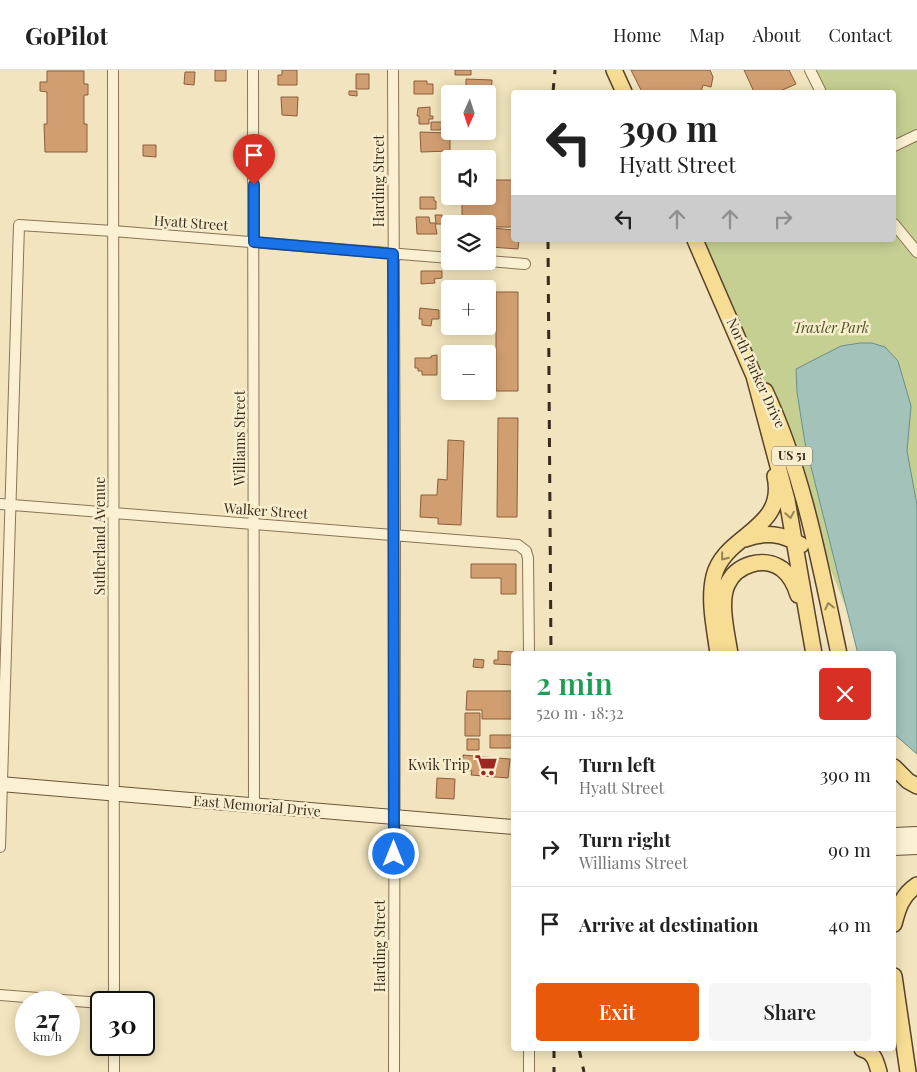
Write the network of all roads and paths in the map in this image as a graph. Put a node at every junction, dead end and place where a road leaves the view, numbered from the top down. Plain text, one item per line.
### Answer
1 (113, 70) edge
2 (253, 70) edge
3 (393, 70) edge
4 (614, 70) edge
5 (810, 70) edge
6 (623, 90) edge
7 (820, 90) edge
8 (917, 135) edge
9 (896, 145) edge
10 (896, 226) edge
11 (113, 231) junction
12 (254, 242) junction
13 (697, 242) edge
14 (917, 252) edge
15 (393, 254) junction
16 (441, 257) edge
17 (496, 262) edge
18 (525, 264) dead end
19 (708, 270) junction
20 (771, 442) junction
21 (5, 505) edge
22 (114, 513) junction
23 (253, 524) junction
24 (395, 535) junction
25 (742, 540) junction
26 (795, 541) junction
27 (825, 584) junction
28 (813, 650) edge
29 (529, 651) edge
30 (718, 651) edge
31 (730, 651) edge
32 (839, 651) edge
33 (896, 769) edge
34 (1, 784) edge
35 (917, 786) edge
36 (113, 794) junction
37 (254, 805) junction
38 (394, 817) junction
39 (511, 827) edge
40 (917, 834) edge
41 (896, 841) edge
42 (896, 841) edge
43 (0, 847) edge
44 (917, 847) edge
45 (917, 885) edge
46 (896, 916) edge
47 (114, 991) edge
48 (0, 995) edge
49 (90, 1002) edge
50 (896, 1005) edge
51 (529, 1051) edge
52 (869, 1051) edge
53 (883, 1051) edge
54 (114, 1056) edge
55 (114, 1072) edge
56 (394, 1072) edge
57 (529, 1072) edge
58 (879, 1072) edge
59 (887, 1072) edge
60 (908, 1072) edge

1 - 11 street, Sutherland Avenue
2 - 12 street, Williams Street
3 - 15 street, Harding Street
4 - 6 main road
5 - 7 street
8 - 9 street
10 - 14 street
11 - 12 street, Hyatt Street
11 - 21 street, Hyatt Street
11 - 22 street, Sutherland Avenue
12 - 15 street, Hyatt Street
12 - 23 street, Williams Street
13 - 19 main road, North Parker Drive / US 51
15 - 16 street, Hyatt Street
15 - 24 street, Harding Street
17 - 18 street
19 - 20 main road, North Parker Drive / US 51
19 - 27 main road, North Parker Drive / US 51
20 - 25 main road
20 -> 26 main road, North Parker Drive / US 51
21 - 22 street, Walker Street
21 - 34 street
22 - 23 street, Walker Street
22 - 36 street, Sutherland Avenue
23 - 24 street, Walker Street
23 - 37 street, Williams Street
24 - 29 street, Walker Street
24 - 38 street, Harding Street
25 - 26 main road
25 -> 30 main road
26 - 27 main road
26 - 28 main road, North Parker Drive / US 51
32 -> 27 main road, North Parker Drive / US 51
28 - 31 main road
33 - 35 main road
34 - 36 main road, East Memorial Drive
34 - 43 street
36 - 37 main road, East Memorial Drive
36 - 47 street, Sutherland Avenue
37 - 38 main road, East Memorial Drive
38 - 39 main road, East Memorial Drive
38 - 56 street, Harding Street
40 - 41 main road
42 - 44 main road
45 - 46 main road
48 - 49 street
50 - 60 main road
51 - 57 street
52 - 58 main road
53 - 59 main road
54 - 55 street

